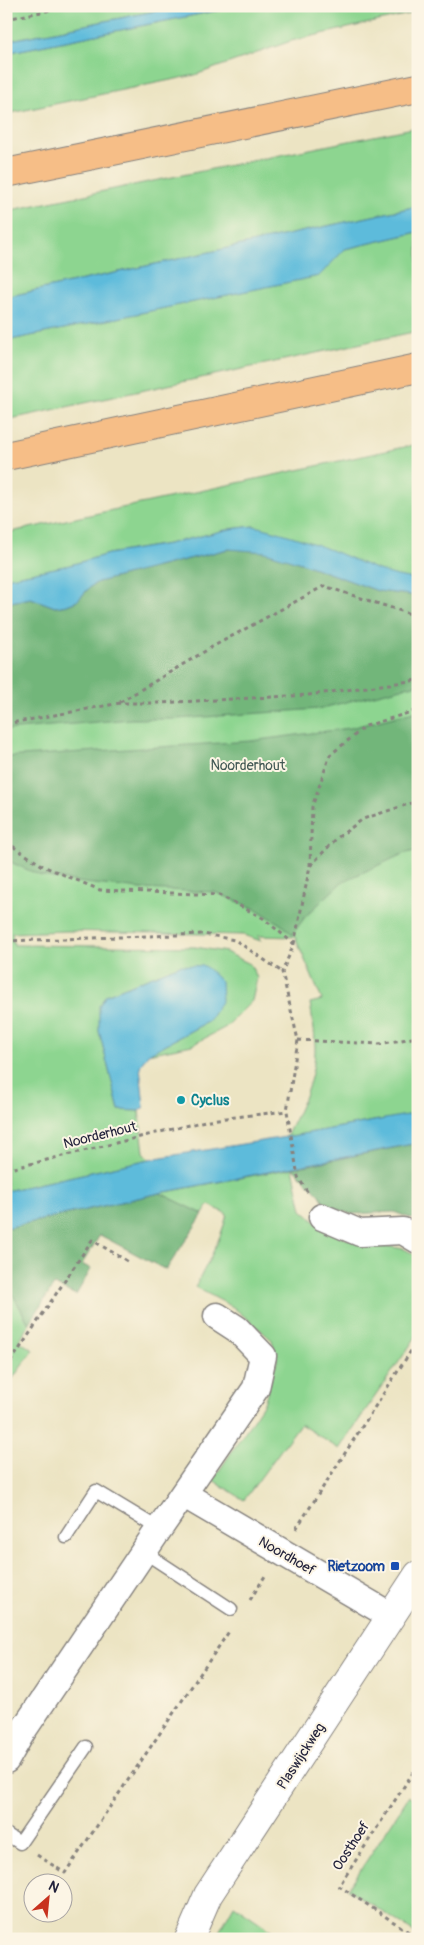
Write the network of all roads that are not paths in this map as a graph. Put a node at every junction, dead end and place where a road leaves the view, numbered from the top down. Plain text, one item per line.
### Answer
1 (418, 88) edge
2 (6, 173) edge
3 (418, 368) edge
4 (6, 456) edge
5 (322, 1217) dead end
6 (418, 1240) edge
7 (217, 1316) dead end
8 (183, 1494) junction
9 (159, 1529) junction
10 (66, 1537) dead end
11 (144, 1552) junction
12 (418, 1575) edge
13 (231, 1609) dead end
14 (391, 1616) junction
15 (14, 1727) edge
16 (86, 1747) dead end
17 (6, 1760) edge
18 (6, 1834) edge
19 (189, 1939) edge

1 - 2 highway
3 - 4 highway
5 - 6 street
7 - 8 street
8 - 9 street
8 - 14 street, Noordhoef
9 - 10 lane
9 - 11 street
11 - 13 lane
11 - 15 street
12 - 14 street, Plaswijckweg
14 - 19 street, Plaswijckweg
15 - 17 street
16 - 18 lane

